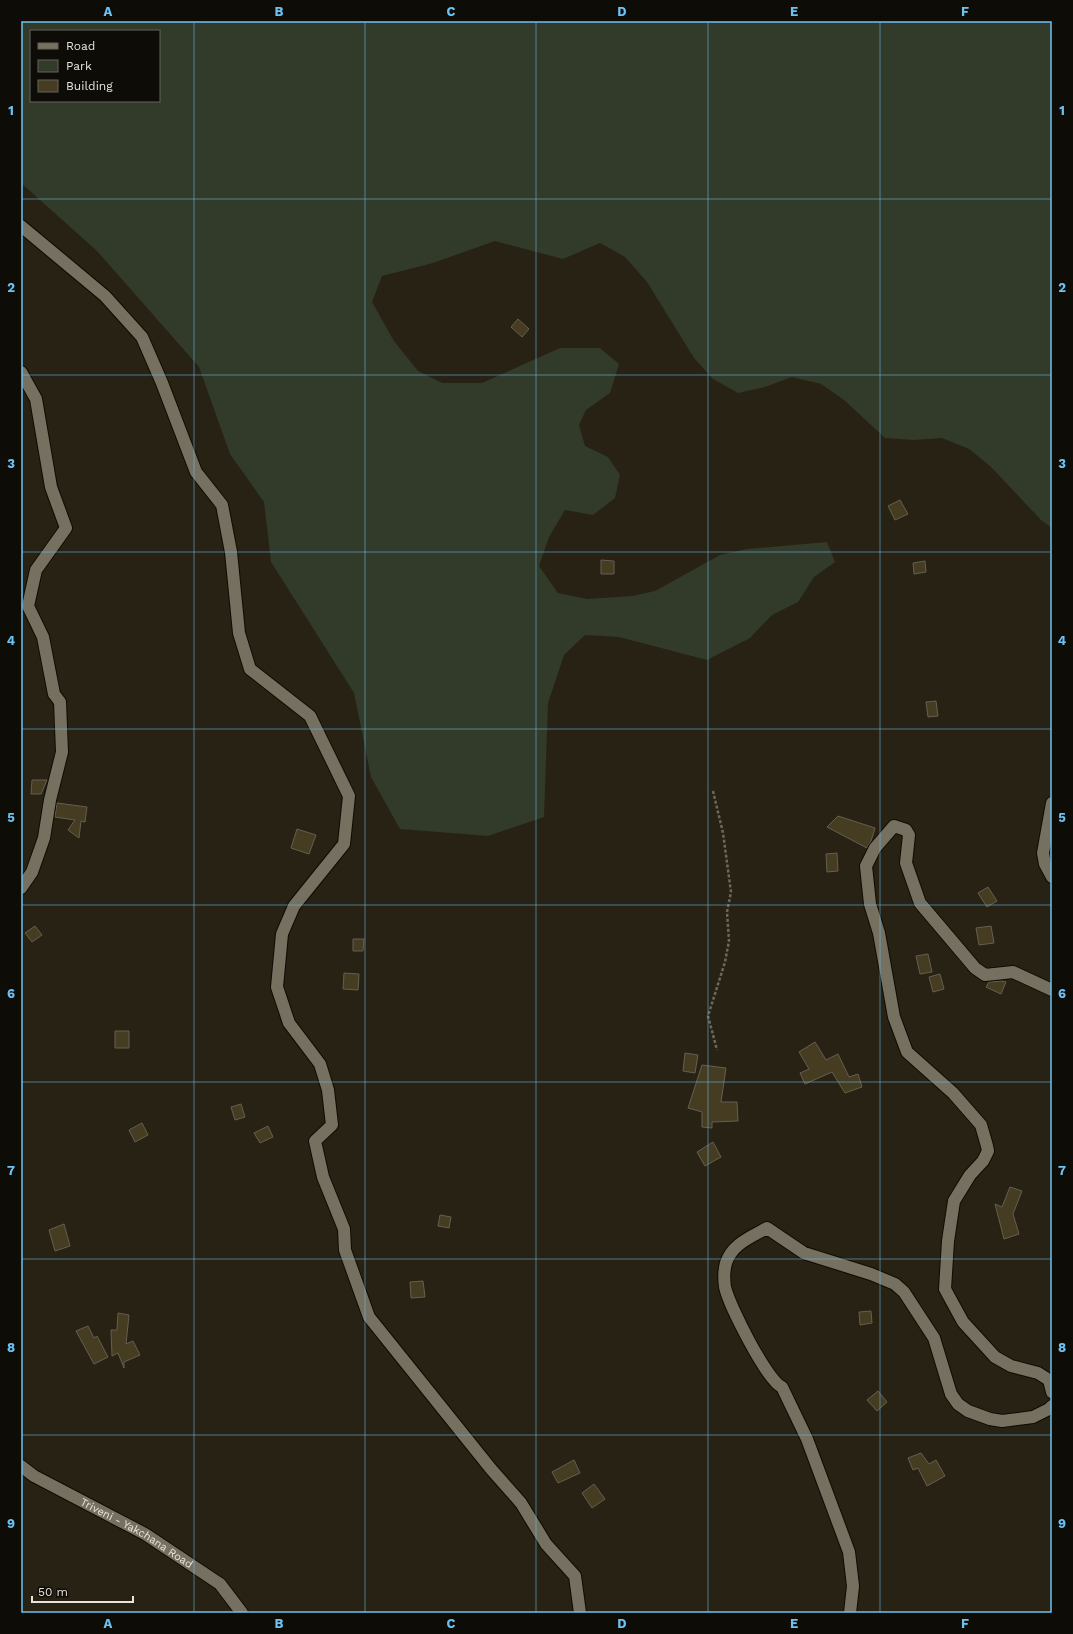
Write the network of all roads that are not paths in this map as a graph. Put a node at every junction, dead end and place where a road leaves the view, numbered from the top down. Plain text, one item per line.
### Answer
1 (21, 226) edge
2 (21, 372) edge
3 (1052, 803) edge
4 (1052, 877) edge
5 (21, 888) edge
6 (1052, 990) edge
7 (1052, 1392) edge
8 (1052, 1406) edge
9 (21, 1466) edge
10 (242, 1613) edge
11 (580, 1613) edge
12 (850, 1613) edge

1 - 11 street
2 - 5 street
3 - 4 street
6 - 7 street
8 - 12 street
9 - 10 street, Triveni - Yakchana Road

